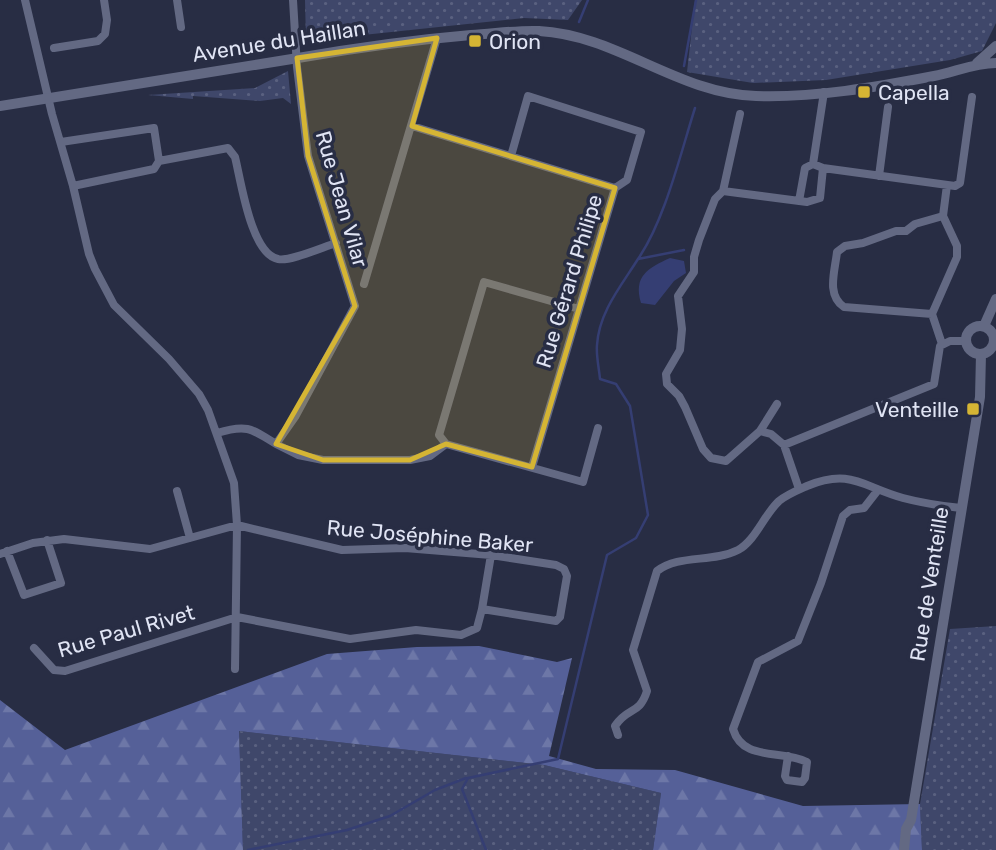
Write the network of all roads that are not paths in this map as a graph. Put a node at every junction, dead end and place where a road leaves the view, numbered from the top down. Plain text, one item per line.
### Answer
1 (25, 0) edge
2 (104, 0) edge
3 (177, 0) edge
4 (293, 0) edge
5 (181, 27) dead end
6 (437, 38) junction
7 (996, 46) edge
8 (54, 48) dead end
9 (297, 58) junction
10 (996, 63) edge
11 (971, 66) junction
12 (824, 92) junction
13 (972, 97) dead end
14 (48, 98) junction
15 (0, 106) edge
16 (888, 107) dead end
17 (740, 114) dead end
18 (412, 126) junction
19 (61, 142) junction
20 (511, 156) junction
21 (159, 161) junction
22 (813, 164) junction
23 (824, 168) junction
24 (880, 176) junction
25 (73, 186) junction
26 (951, 186) junction
27 (615, 188) junction
28 (723, 191) junction
29 (799, 201) junction
30 (943, 216) junction
31 (336, 243) junction
32 (364, 284) dead end
33 (996, 299) edge
34 (579, 310) junction
35 (932, 314) junction
36 (985, 326) junction
37 (966, 341) junction
38 (942, 344) junction
39 (995, 344) edge
40 (981, 354) junction
41 (777, 404) dead end
42 (598, 428) dead end
43 (760, 430) junction
44 (217, 433) junction
45 (446, 443) junction
46 (276, 444) junction
47 (784, 445) junction
48 (532, 467) junction
49 (799, 489) junction
50 (878, 490) junction
51 (177, 491) dead end
52 (961, 508) junction
53 (237, 525) junction
54 (190, 538) junction
55 (47, 540) junction
56 (4, 553) edge
57 (491, 555) junction
58 (482, 609) junction
59 (237, 617) junction
60 (34, 648) dead end
61 (236, 668) dead end
62 (618, 735) dead end
63 (789, 756) dead end
64 (911, 820) junction
65 (904, 850) edge
66 (909, 850) edge

1 - 14 street
2 - 8 street
3 - 5 street
4 - 9 street, Rue Jean Vilar
6 - 9 street, Avenue du Haillan
6 - 12 street, Avenue du Haillan
6 - 18 street
7 - 11 street
9 - 14 street, Avenue du Haillan
9 - 31 street, Rue Jean Vilar
10 - 11 street
11 - 12 street, Avenue du Haillan
12 - 22 street
13 - 26 street
14 - 15 street, Avenue du Haillan
14 - 19 street
16 - 24 street
17 - 28 street
18 - 20 street, Rue Gérard Philipe
18 - 32 street
19 - 21 street
19 - 25 street
20 - 27 street, Rue Gérard Philipe
20 - 27 street
21 - 25 street
21 - 31 street
22 - 23 street
22 - 29 street
23 - 24 street
23 - 29 street
24 - 26 street
25 - 44 street
26 - 30 street
27 - 34 street, Rue Gérard Philipe
28 - 29 street
28 - 43 street
30 - 35 street
30 - 35 street
31 - 46 street, Rue Jean Vilar
33 - 36 street
34 - 45 street
34 - 48 street, Rue Gérard Philipe
35 - 38 street
36 - 37 street
36 - 39 street
37 - 38 street
37 - 40 street
38 - 47 street
39 - 40 street
40 - 52 street, Rue de Venteille
41 - 43 street
42 - 48 street
43 - 47 street
44 - 46 street
44 - 53 street
45 - 46 street
45 - 48 street
47 - 49 street
49 - 50 street
49 - 62 street
50 - 52 street
50 - 63 street
51 - 54 street
52 - 64 street, Rue de Venteille
53 - 54 street
53 - 57 street, Rue Joséphine Baker
53 - 59 street
54 - 55 street
55 - 56 street
55 - 56 street
57 - 58 street
57 - 58 street, Rue Joséphine Baker
58 - 59 street
59 - 60 street, Rue Paul Rivet
59 - 61 street
64 - 65 street, Rue de Venteille
64 - 66 street, Rue de Venteille

